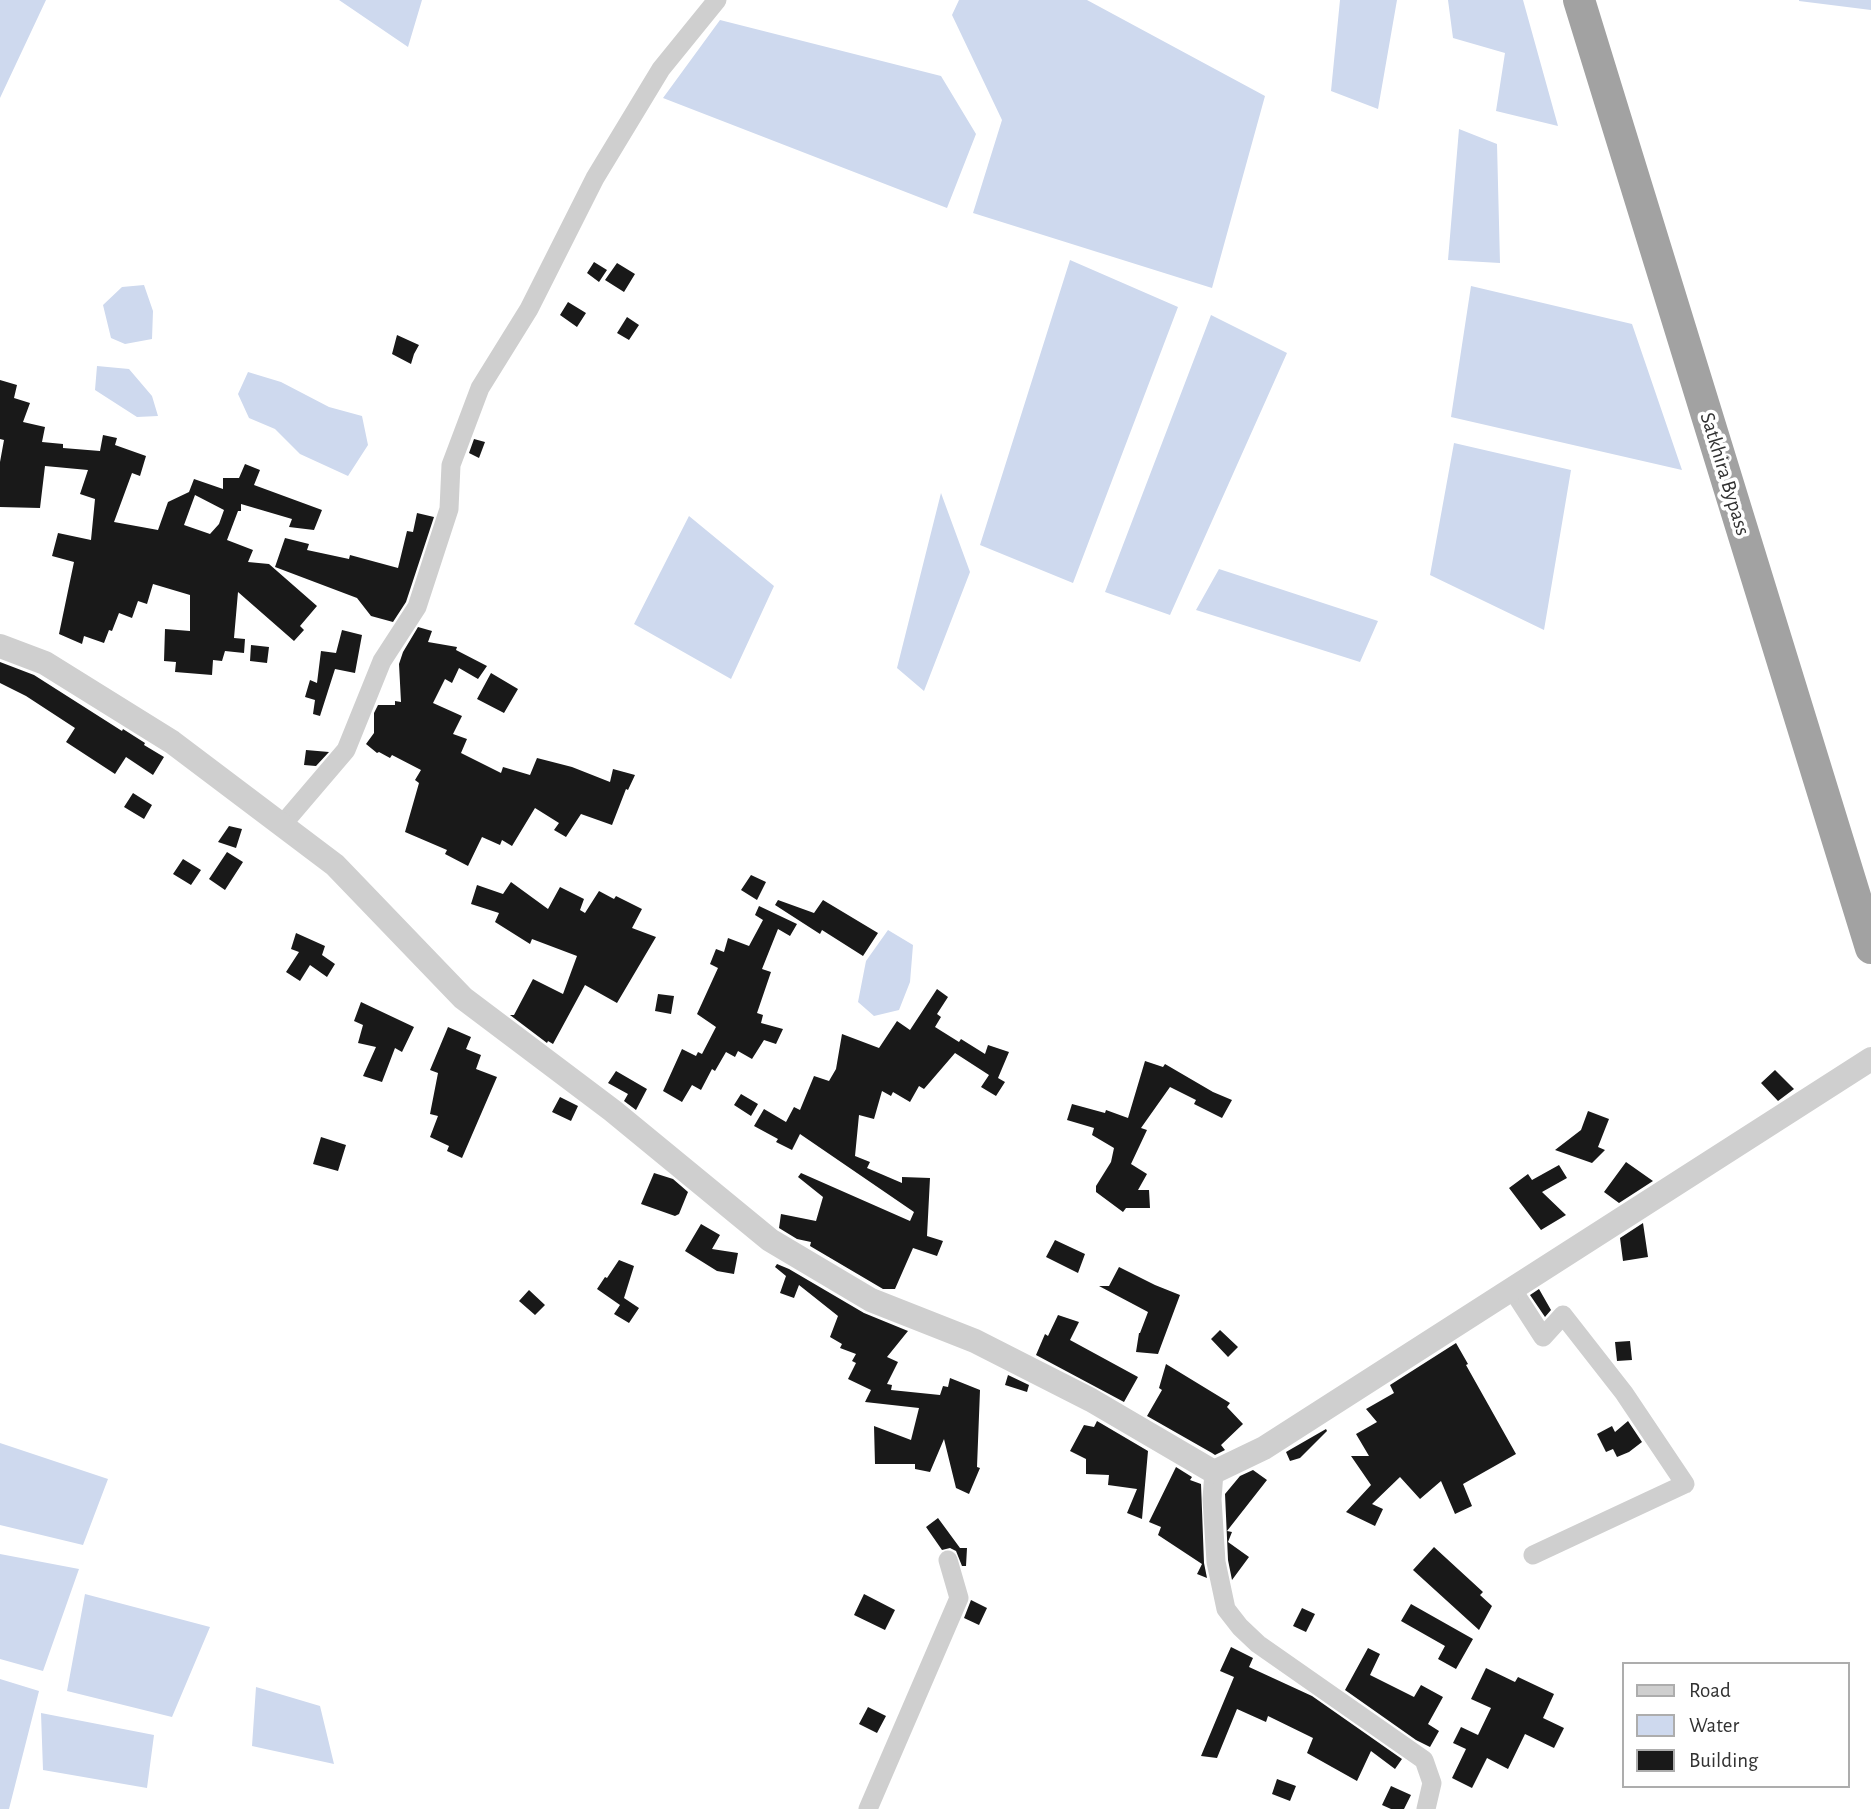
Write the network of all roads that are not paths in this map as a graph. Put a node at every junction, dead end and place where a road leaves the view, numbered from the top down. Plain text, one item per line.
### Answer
1 (717, 0) edge
2 (1578, 0) edge
3 (0, 646) edge
4 (282, 825) junction
5 (1871, 948) edge
6 (1871, 1059) edge
7 (1512, 1289) junction
8 (1214, 1472) junction
9 (1533, 1555) dead end
10 (948, 1560) dead end
11 (868, 1809) edge
12 (1426, 1809) edge

1 - 4 street
2 - 5 highway, Satkhira Bypass
3 - 4 street
4 - 8 street
6 - 7 street
7 - 8 street
7 - 9 street
8 - 12 street
10 - 11 street

